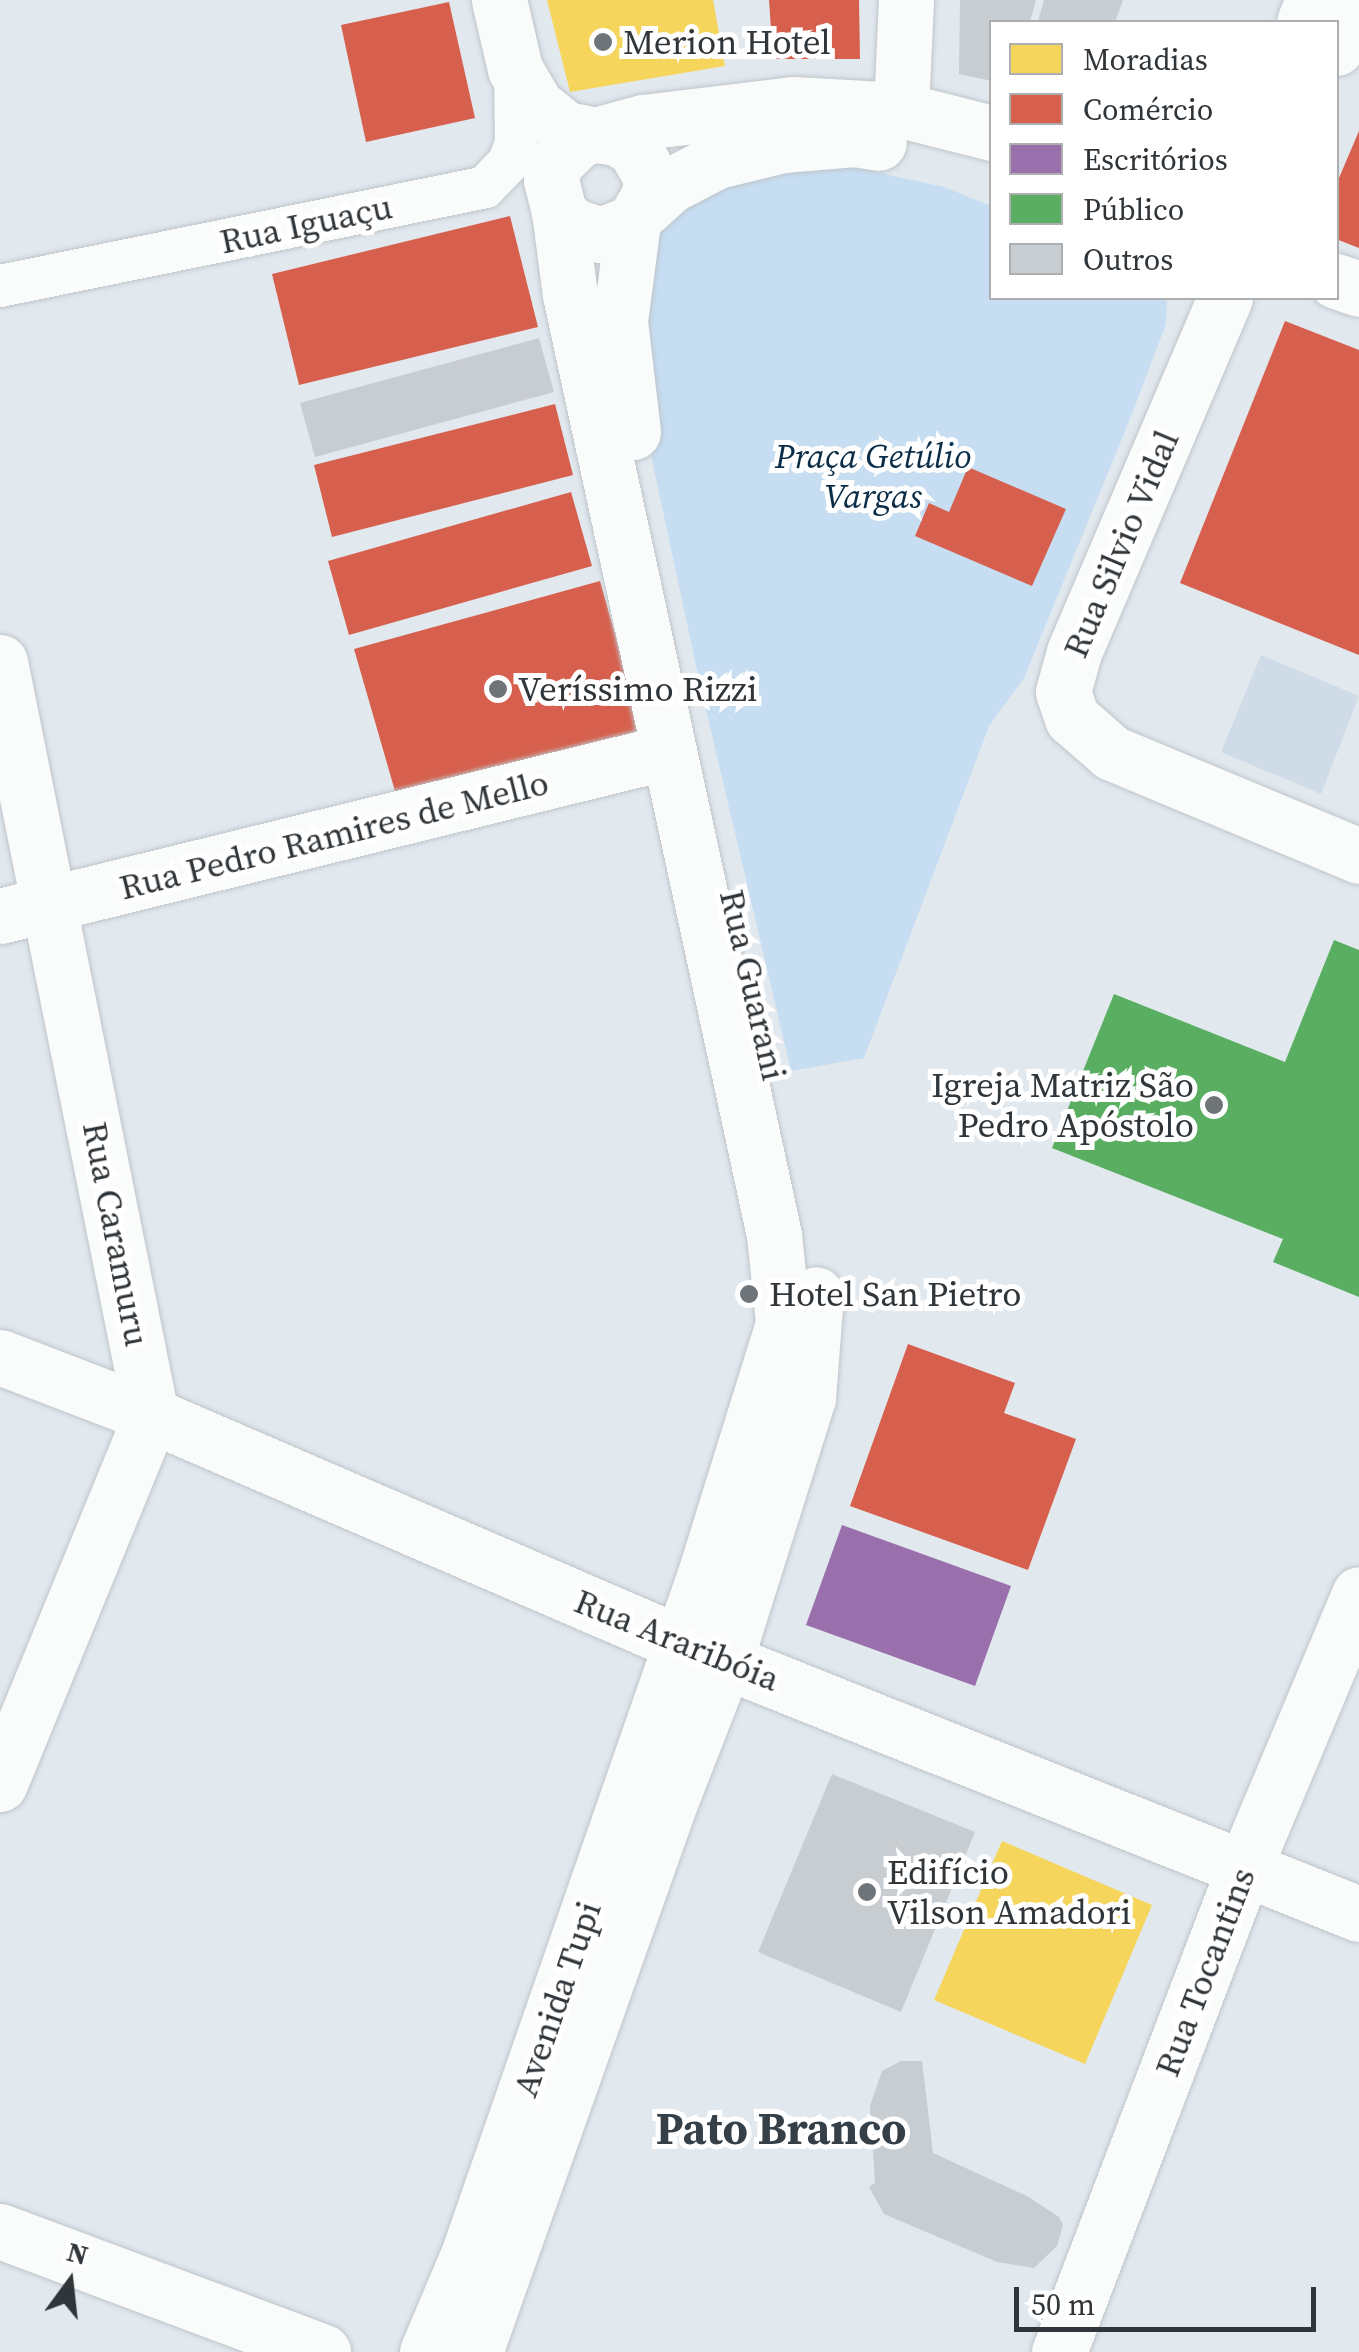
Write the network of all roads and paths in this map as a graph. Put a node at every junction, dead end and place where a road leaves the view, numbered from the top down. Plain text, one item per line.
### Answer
1 (498, 0) edge
2 (906, 0) edge
3 (1356, 0) edge
4 (1339, 41) edge
5 (515, 69) junction
6 (901, 110) junction
7 (989, 131) edge
8 (596, 135) junction
9 (989, 167) edge
10 (485, 188) junction
11 (560, 212) junction
12 (639, 216) junction
13 (0, 286) edge
14 (1224, 300) edge
15 (0, 662) edge
16 (667, 752) junction
17 (1359, 856) edge
18 (26, 911) edge
19 (0, 1357) edge
20 (151, 1415) junction
21 (1359, 1594) edge
22 (702, 1652) junction
23 (697, 1738) joint
24 (0, 1784) edge
25 (1244, 1868) junction
26 (1359, 1914) edge
27 (0, 2231) edge
28 (323, 2352) edge
29 (427, 2352) edge
30 (475, 2352) edge
31 (1059, 2352) edge

1 - 5 main road
2 - 6 main road
3 - 4 main road
5 - 8 main road
5 - 10 street
6 - 7 main road
6 - 8 main road
8 - 11 main road
8 - 12 main road
9 - 12 main road
10 - 11 street, Rua Iguaçu
10 - 13 street, Rua Iguaçu
11 - 12 main road
11 - 16 main road, Rua Guarani
12 - 22 main road, Rua Guarani
14 - 17 main road, Rua Silvio Vidal
15 - 18 main road, Rua Caramuru
16 - 18 main road, Rua Pedro Ramires de Mello
16 - 22 main road, Rua Guarani
18 - 20 main road, Rua Caramuru
19 - 20 main road, Rua Araribóia
20 - 22 main road, Rua Araribóia
20 - 24 main road
21 - 25 main road, Rua Tocantins
22 - 23 main road, Rua Guarani
22 - 25 main road, Rua Araribóia
22 - 29 main road, Avenida Tupi
23 - 30 main road, Avenida Tupi
25 - 26 main road, Rua Araribóia
25 - 31 main road, Rua Tocantins
27 - 28 main road

